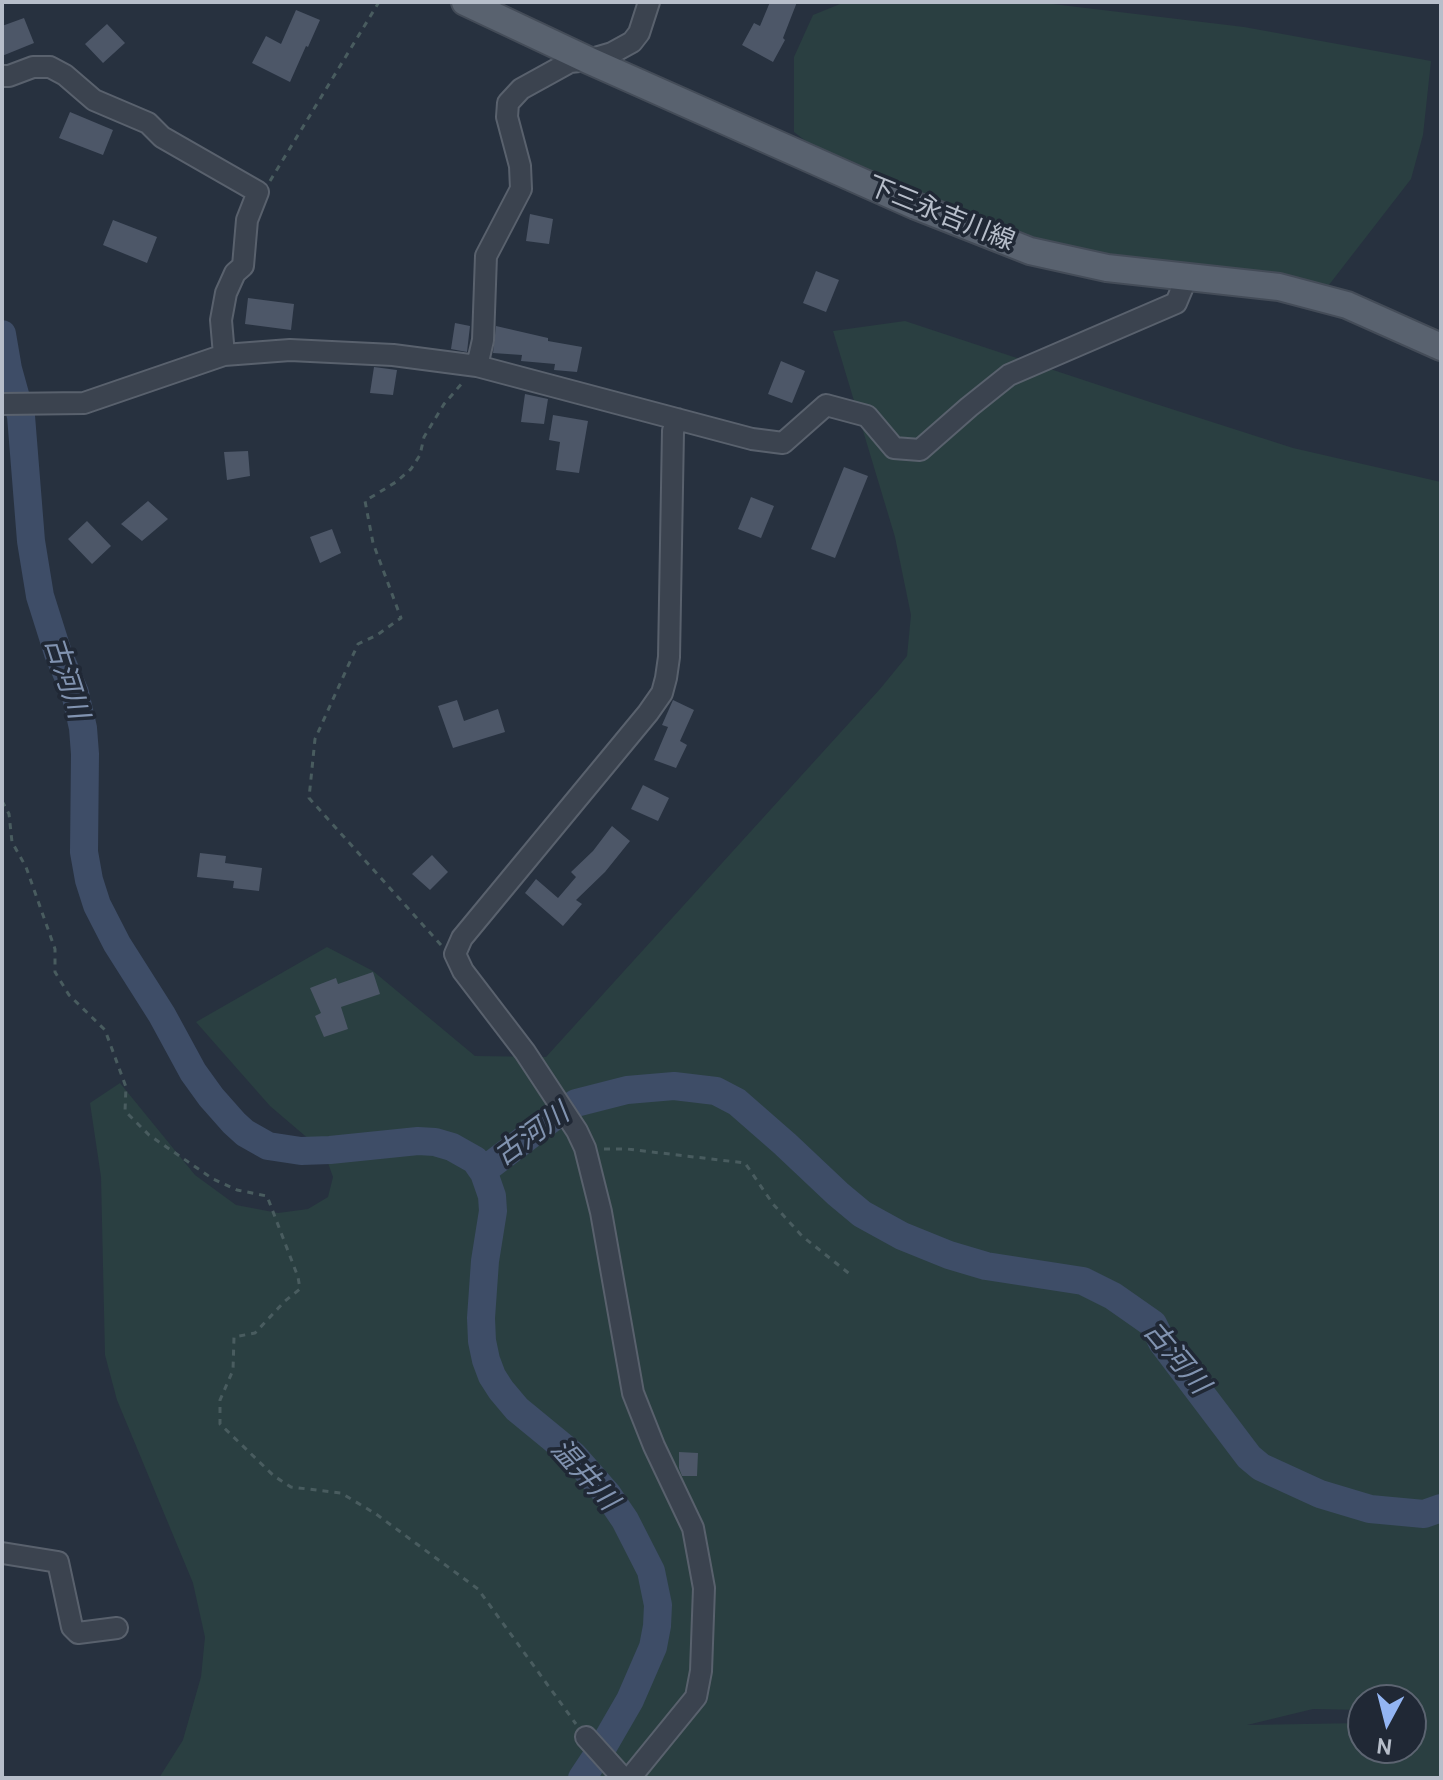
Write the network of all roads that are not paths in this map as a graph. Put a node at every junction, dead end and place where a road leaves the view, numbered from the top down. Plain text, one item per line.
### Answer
1 (465, 2) edge
2 (649, 2) edge
3 (588, 60) junction
4 (2, 76) edge
5 (1187, 277) junction
6 (1441, 347) edge
7 (224, 355) junction
8 (477, 366) junction
9 (2, 404) edge
10 (677, 419) junction
11 (2, 1553) edge
12 (117, 1628) dead end
13 (586, 1737) road end
14 (623, 1778) edge
15 (630, 1778) edge

1 - 3 main road, 下三永吉川線
2 - 3 street
3 - 5 main road, 下三永吉川線
3 - 8 street
4 - 7 street
5 - 6 main road, 下三永吉川線
5 - 10 street
7 - 8 street
7 - 9 street
8 - 10 street
10 - 15 street
11 - 12 street
13 - 14 street

